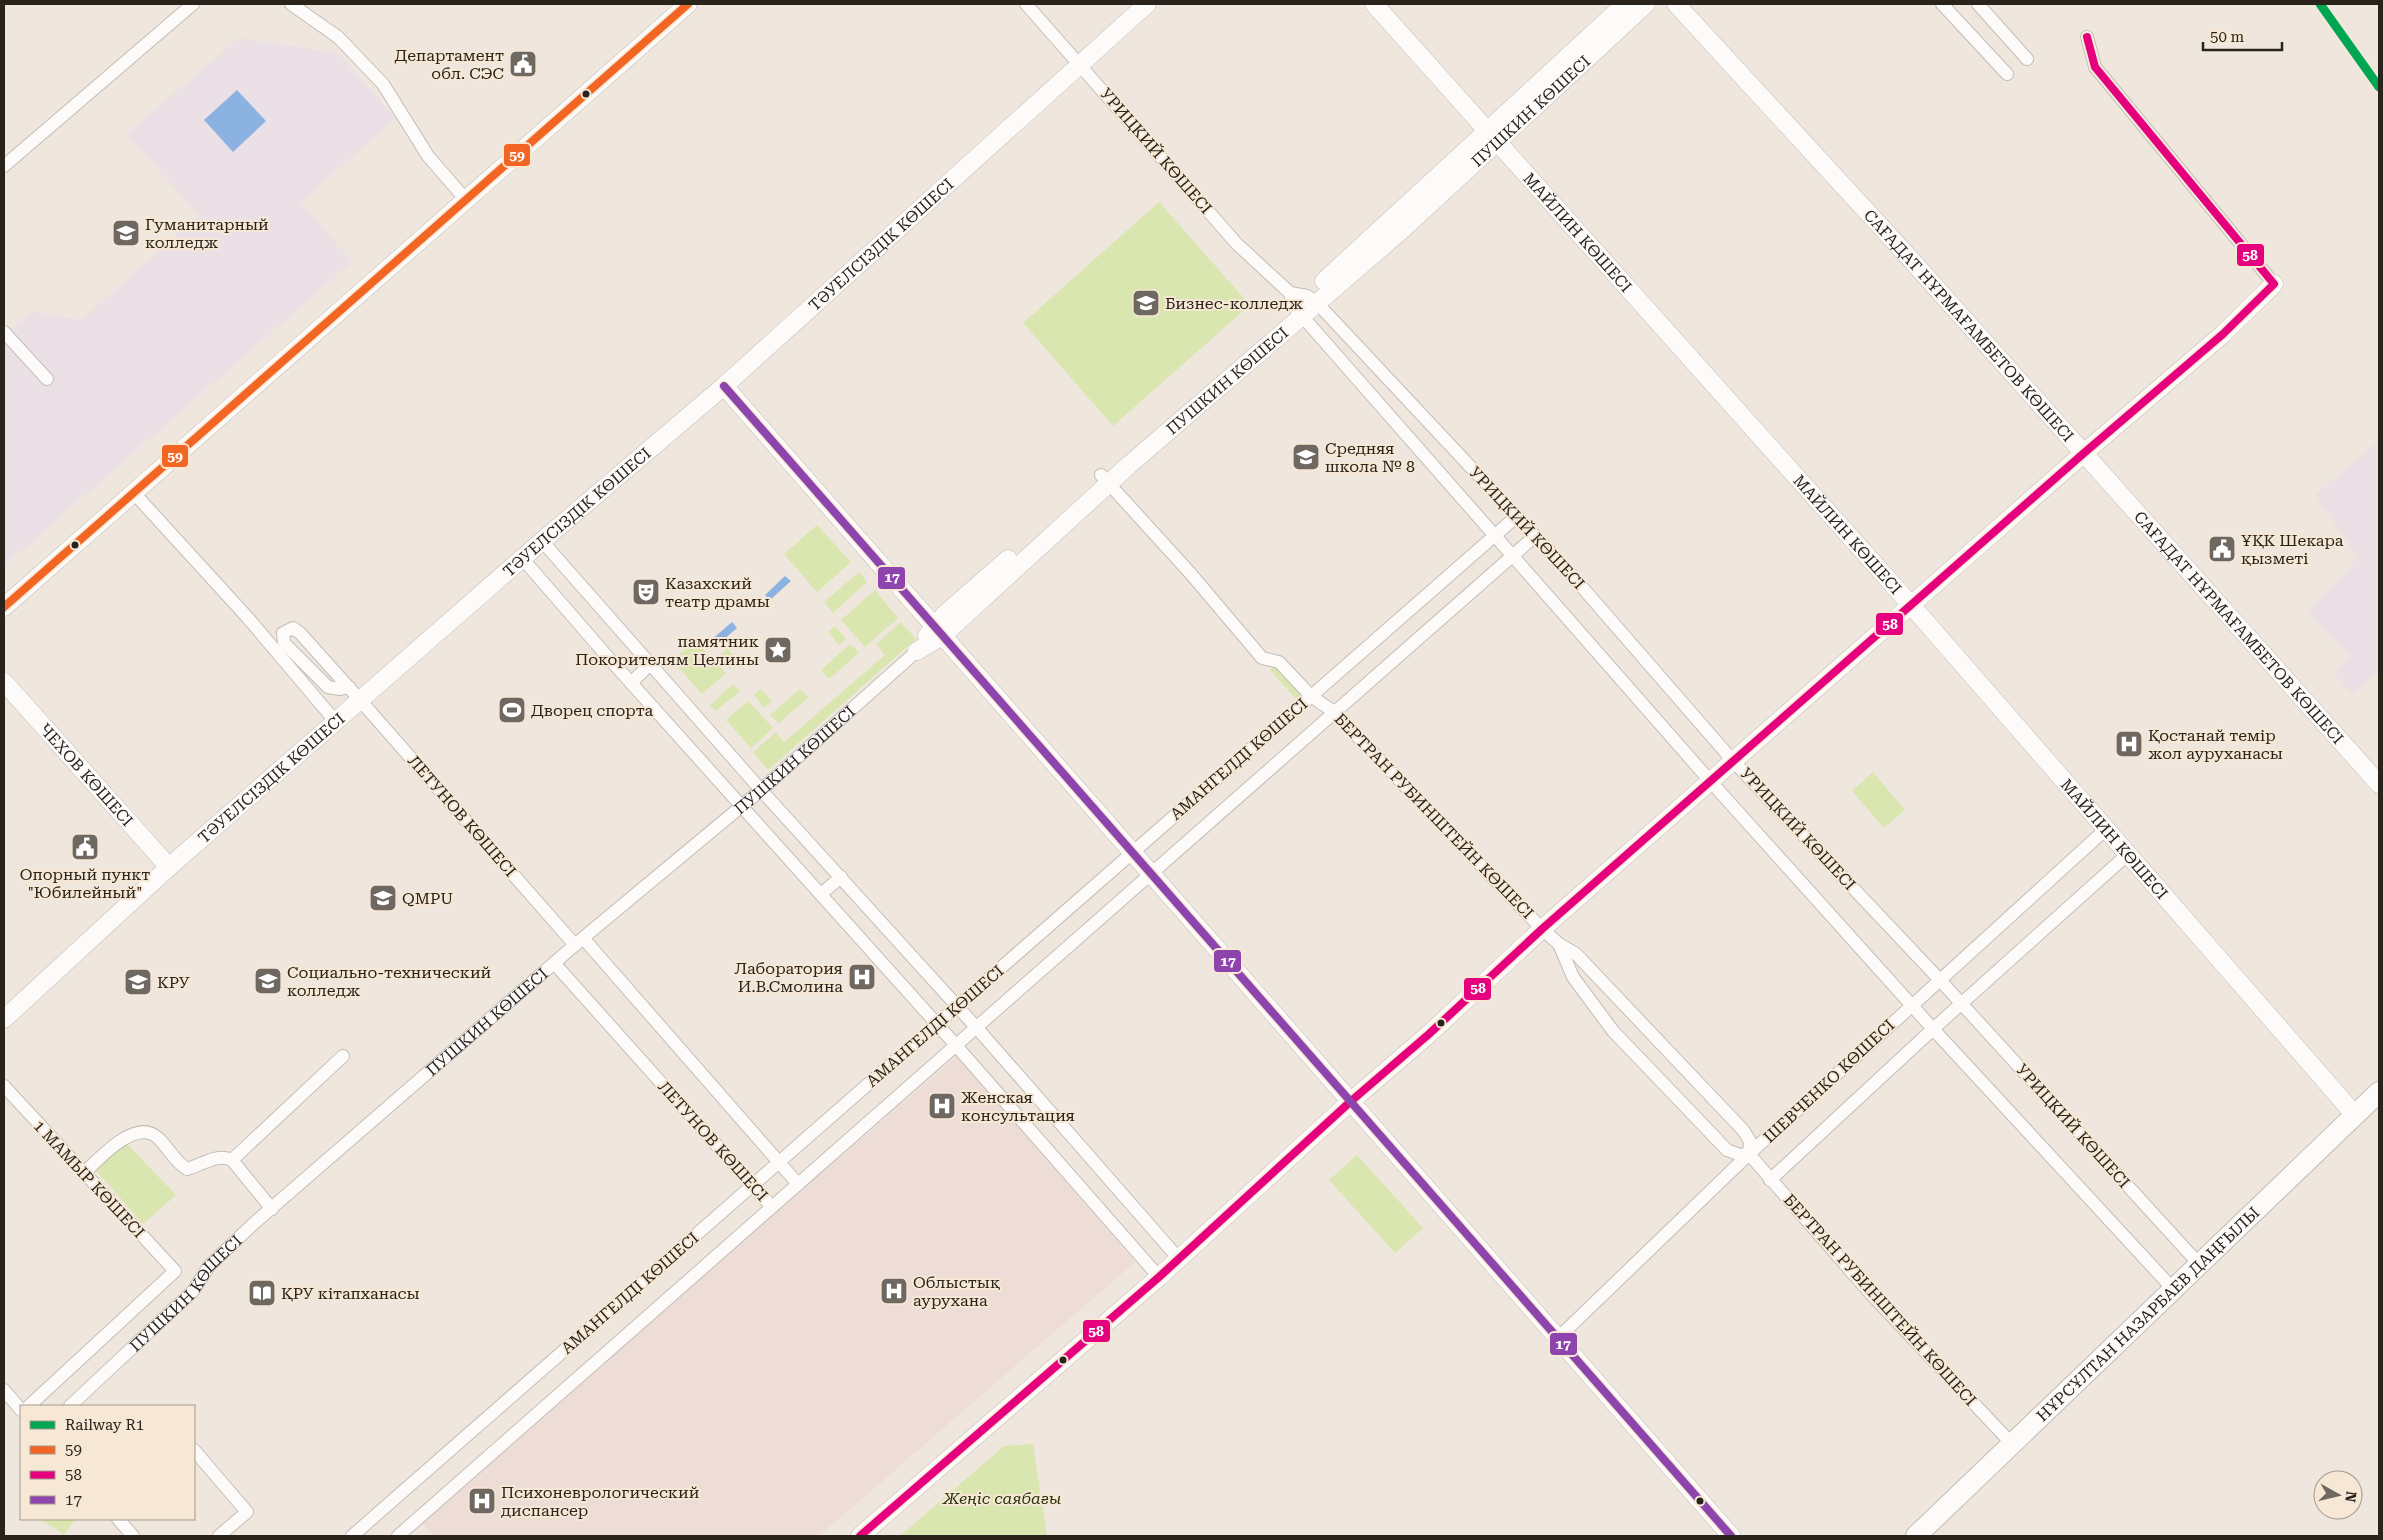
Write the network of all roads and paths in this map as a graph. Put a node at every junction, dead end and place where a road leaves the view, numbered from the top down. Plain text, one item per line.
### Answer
1 (193, 4) edge
2 (291, 4) edge
3 (688, 4) edge
4 (1026, 4) edge
5 (1147, 4) edge
6 (1374, 4) edge
7 (1625, 4) edge
8 (1646, 4) edge
9 (1676, 4) edge
10 (1942, 4) edge
11 (1978, 4) edge
12 (2087, 37) dead end
13 (2027, 59) dead end
14 (1080, 64) junction
15 (2007, 74) dead end
16 (1548, 84) junction
17 (1493, 136) junction
18 (4, 166) edge
19 (466, 200) junction
20 (2274, 284) joint
21 (1302, 304) junction
22 (4, 332) edge
23 (46, 379) dead end
24 (724, 386) junction
25 (2084, 453) junction
26 (1104, 479) junction
27 (133, 492) junction
28 (1517, 516) junction
29 (1495, 536) junction
30 (1536, 536) junction
31 (542, 541) junction
32 (1512, 555) junction
33 (522, 558) junction
34 (1911, 605) junction
35 (4, 607) edge
36 (938, 631) junction
37 (917, 651) joint
38 (651, 663) junction
39 (4, 682) edge
40 (631, 683) junction
41 (349, 687) junction
42 (1311, 696) junction
43 (360, 700) junction
44 (1334, 712) junction
45 (336, 722) junction
46 (1734, 762) junction
47 (1711, 782) junction
48 (2379, 784) edge
49 (761, 790) junction
50 (743, 806) junction
51 (2106, 829) junction
52 (1133, 853) junction
53 (2128, 854) junction
54 (169, 867) junction
55 (1151, 874) junction
56 (841, 877) junction
57 (820, 894) junction
58 (1542, 929) junction
59 (579, 942) junction
60 (1559, 944) junction
61 (554, 963) junction
62 (1940, 979) junction
63 (1961, 1003) junction
64 (1911, 1004) junction
65 (957, 1006) junction
66 (4, 1019) edge
67 (937, 1024) junction
68 (976, 1027) junction
69 (1933, 1029) junction
70 (956, 1045) junction
71 (343, 1056) dead end
72 (4, 1086) edge
73 (2379, 1092) edge
74 (1350, 1102) junction
75 (2355, 1115) junction
76 (1749, 1154) junction
77 (232, 1160) junction
78 (778, 1163) junction
79 (84, 1173) junction
80 (1770, 1180) junction
81 (798, 1184) junction
82 (752, 1186) junction
83 (772, 1207) junction
84 (272, 1209) junction
85 (1179, 1259) junction
86 (2199, 1264) junction
87 (175, 1271) joint
88 (1159, 1277) junction
89 (2173, 1290) junction
90 (1558, 1338) junction
91 (4, 1390) edge
92 (30, 1405) edge
93 (71, 1405) edge
94 (20, 1409) edge
95 (2012, 1444) junction
96 (195, 1451) edge
97 (119, 1520) edge
98 (133, 1536) edge
99 (219, 1536) edge
100 (352, 1536) edge
101 (398, 1536) edge
102 (860, 1536) edge
103 (1731, 1536) edge
104 (1916, 1536) edge

1 - 18 street
2 - 19 street
3 - 19 street
4 - 14 street, УРИЦКИЙ КӨШЕСІ
5 - 14 street, ТӘУЕЛСІЗДІК КӨШЕСІ
6 - 17 street, МАЙЛИН КӨШЕСІ
7 - 16 street, ПУШКИН КӨШЕСІ
8 - 16 street, ПУШКИН КӨШЕСІ
9 - 25 street, САҒАДАТ НҰРМАҒАМБЕТОВ КӨШЕСІ
10 - 15 street
11 - 13 street
12 - 20 street
14 - 21 street, УРИЦКИЙ КӨШЕСІ
14 - 24 street, ТӘУЕЛСІЗДІК КӨШЕСІ
16 - 17 street, ПУШКИН КӨШЕСІ
17 - 21 street, ПУШКИН КӨШЕСІ
17 - 34 street, МАЙЛИН КӨШЕСІ
19 - 27 street
20 - 25 street
21 - 26 street, ПУШКИН КӨШЕСІ
21 - 28 street, УРИЦКИЙ КӨШЕСІ
21 - 29 street, УРИЦКИЙ КӨШЕСІ
22 - 23 street
24 - 31 street, ТӘУЕЛСІЗДІК КӨШЕСІ
24 - 36 street
25 - 34 street
25 - 48 street, САҒАДАТ НҰРМАҒАМБЕТОВ КӨШЕСІ
26 - 36 street, ПУШКИН КӨШЕСІ
26 - 42 street, БЕРТРАН РУБИНШТЕЙН КӨШЕСІ
27 - 35 street
27 - 45 street
28 - 29 street, АМАНГЕЛДІ КӨШЕСІ
28 - 30 street, УРИЦКИЙ КӨШЕСІ
29 - 32 street, УРИЦКИЙ КӨШЕСІ
29 - 42 street, АМАНГЕЛДІ КӨШЕСІ
30 - 32 street, АМАНГЕЛДІ КӨШЕСІ
30 - 46 street, УРИЦКИЙ КӨШЕСІ
31 - 33 street, ТӘУЕЛСІЗДІК КӨШЕСІ
31 - 38 street
32 - 44 street, АМАНГЕЛДІ КӨШЕСІ
32 - 47 street, УРИЦКИЙ КӨШЕСІ
33 - 40 street
33 - 43 street, ТӘУЕЛСІЗДІК КӨШЕСІ
34 - 46 street
34 - 51 street, МАЙЛИН КӨШЕСІ
36 - 37 street, ПУШКИН КӨШЕСІ
36 - 52 street
37 - 49 street, ПУШКИН КӨШЕСІ
38 - 40 street
38 - 49 street
39 - 54 street, ЧЕХОВ КӨШЕСІ
40 - 50 street
41 - 41 street, ЛЕТУНОВ КӨШЕСІ
41 - 43 street, ЛЕТУНОВ КӨШЕСІ
42 - 44 street, БЕРТРАН РУБИНШТЕЙН КӨШЕСІ
42 - 52 street, АМАНГЕЛДІ КӨШЕСІ
43 - 45 street, ТӘУЕЛСІЗДІК КӨШЕСІ
43 - 59 street, ЛЕТУНОВ КӨШЕСІ
44 - 55 street, АМАНГЕЛДІ КӨШЕСІ
44 - 58 street, БЕРТРАН РУБИНШТЕЙН КӨШЕСІ
45 - 54 street, ТӘУЕЛСІЗДІК КӨШЕСІ
46 - 47 street
46 - 62 street, УРИЦКИЙ КӨШЕСІ
47 - 58 street
47 - 64 street, УРИЦКИЙ КӨШЕСІ
49 - 50 street, ПУШКИН КӨШЕСІ
49 - 56 street
50 - 57 street
50 - 59 street, ПУШКИН КӨШЕСІ
51 - 53 street, МАЙЛИН КӨШЕСІ
51 - 62 street, ШЕВЧЕНКО КӨШЕСІ
52 - 55 street
52 - 65 street, АМАНГЕЛДІ КӨШЕСІ
53 - 63 street, ШЕВЧЕНКО КӨШЕСІ
53 - 75 street, МАЙЛИН КӨШЕСІ
54 - 66 street, ТӘУЕЛСІЗДІК КӨШЕСІ
55 - 68 street, АМАНГЕЛДІ КӨШЕСІ
55 - 74 street
56 - 57 street
56 - 65 street
57 - 67 street
58 - 60 street, БЕРТРАН РУБИНШТЕЙН КӨШЕСІ
58 - 74 street
59 - 61 street, ПУШКИН КӨШЕСІ
59 - 78 street, ЛЕТУНОВ КӨШЕСІ
60 - 76 street, БЕРТРАН РУБИНШТЕЙН КӨШЕСІ
60 - 76 street
61 - 82 street, ЛЕТУНОВ КӨШЕСІ
61 - 84 street, ПУШКИН КӨШЕСІ
62 - 63 street, УРИЦКИЙ КӨШЕСІ
62 - 64 street, ШЕВЧЕНКО КӨШЕСІ
63 - 69 street, ШЕВЧЕНКО КӨШЕСІ
63 - 86 street, УРИЦКИЙ КӨШЕСІ
64 - 69 street, УРИЦКИЙ КӨШЕСІ
64 - 76 street, ШЕВЧЕНКО КӨШЕСІ
65 - 67 street, АМАНГЕЛДІ КӨШЕСІ
65 - 68 street
67 - 70 street
67 - 78 street, АМАНГЕЛДІ КӨШЕСІ
68 - 70 street, АМАНГЕЛДІ КӨШЕСІ
68 - 85 street
69 - 80 street, ШЕВЧЕНКО КӨШЕСІ
69 - 89 street, УРИЦКИЙ КӨШЕСІ
70 - 81 street, АМАНГЕЛДІ КӨШЕСІ
70 - 88 street
71 - 77 street
72 - 79 street, 1 МАМЫР КӨШЕСІ
73 - 75 main road, НҰРСҰЛТАН НАЗАРБАЕВ ДАҢҒЫЛЫ
74 - 85 street
74 - 90 street
75 - 86 main road, НҰРСҰЛТАН НАЗАРБАЕВ ДАҢҒЫЛЫ
76 - 80 street, БЕРТРАН РУБИНШТЕЙН КӨШЕСІ
76 - 90 street, ШЕВЧЕНКО КӨШЕСІ
77 - 79 street
77 - 84 street
78 - 81 street, ЛЕТУНОВ КӨШЕСІ
78 - 82 street, АМАНГЕЛДІ КӨШЕСІ
79 - 87 street, 1 МАМЫР КӨШЕСІ
80 - 95 street, БЕРТРАН РУБИНШТЕЙН КӨШЕСІ
81 - 83 street, АМАНГЕЛДІ КӨШЕСІ
82 - 83 street, ЛЕТУНОВ КӨШЕСІ
82 - 100 street, АМАНГЕЛДІ КӨШЕСІ
83 - 101 street, АМАНГЕЛДІ КӨШЕСІ
84 - 93 street, ПУШКИН КӨШЕСІ
85 - 88 street
86 - 89 main road, НҰРСҰЛТАН НАЗАРБАЕВ ДАҢҒЫЛЫ
87 - 92 street, ПУШКИН КӨШЕСІ
88 - 102 street
89 - 95 main road, НҰРСҰЛТАН НАЗАРБАЕВ ДАҢҒЫЛЫ
90 - 103 street
91 - 94 street
95 - 104 main road, НҰРСҰЛТАН НАЗАРБАЕВ ДАҢҒЫЛЫ
96 - 99 street
97 - 98 street

